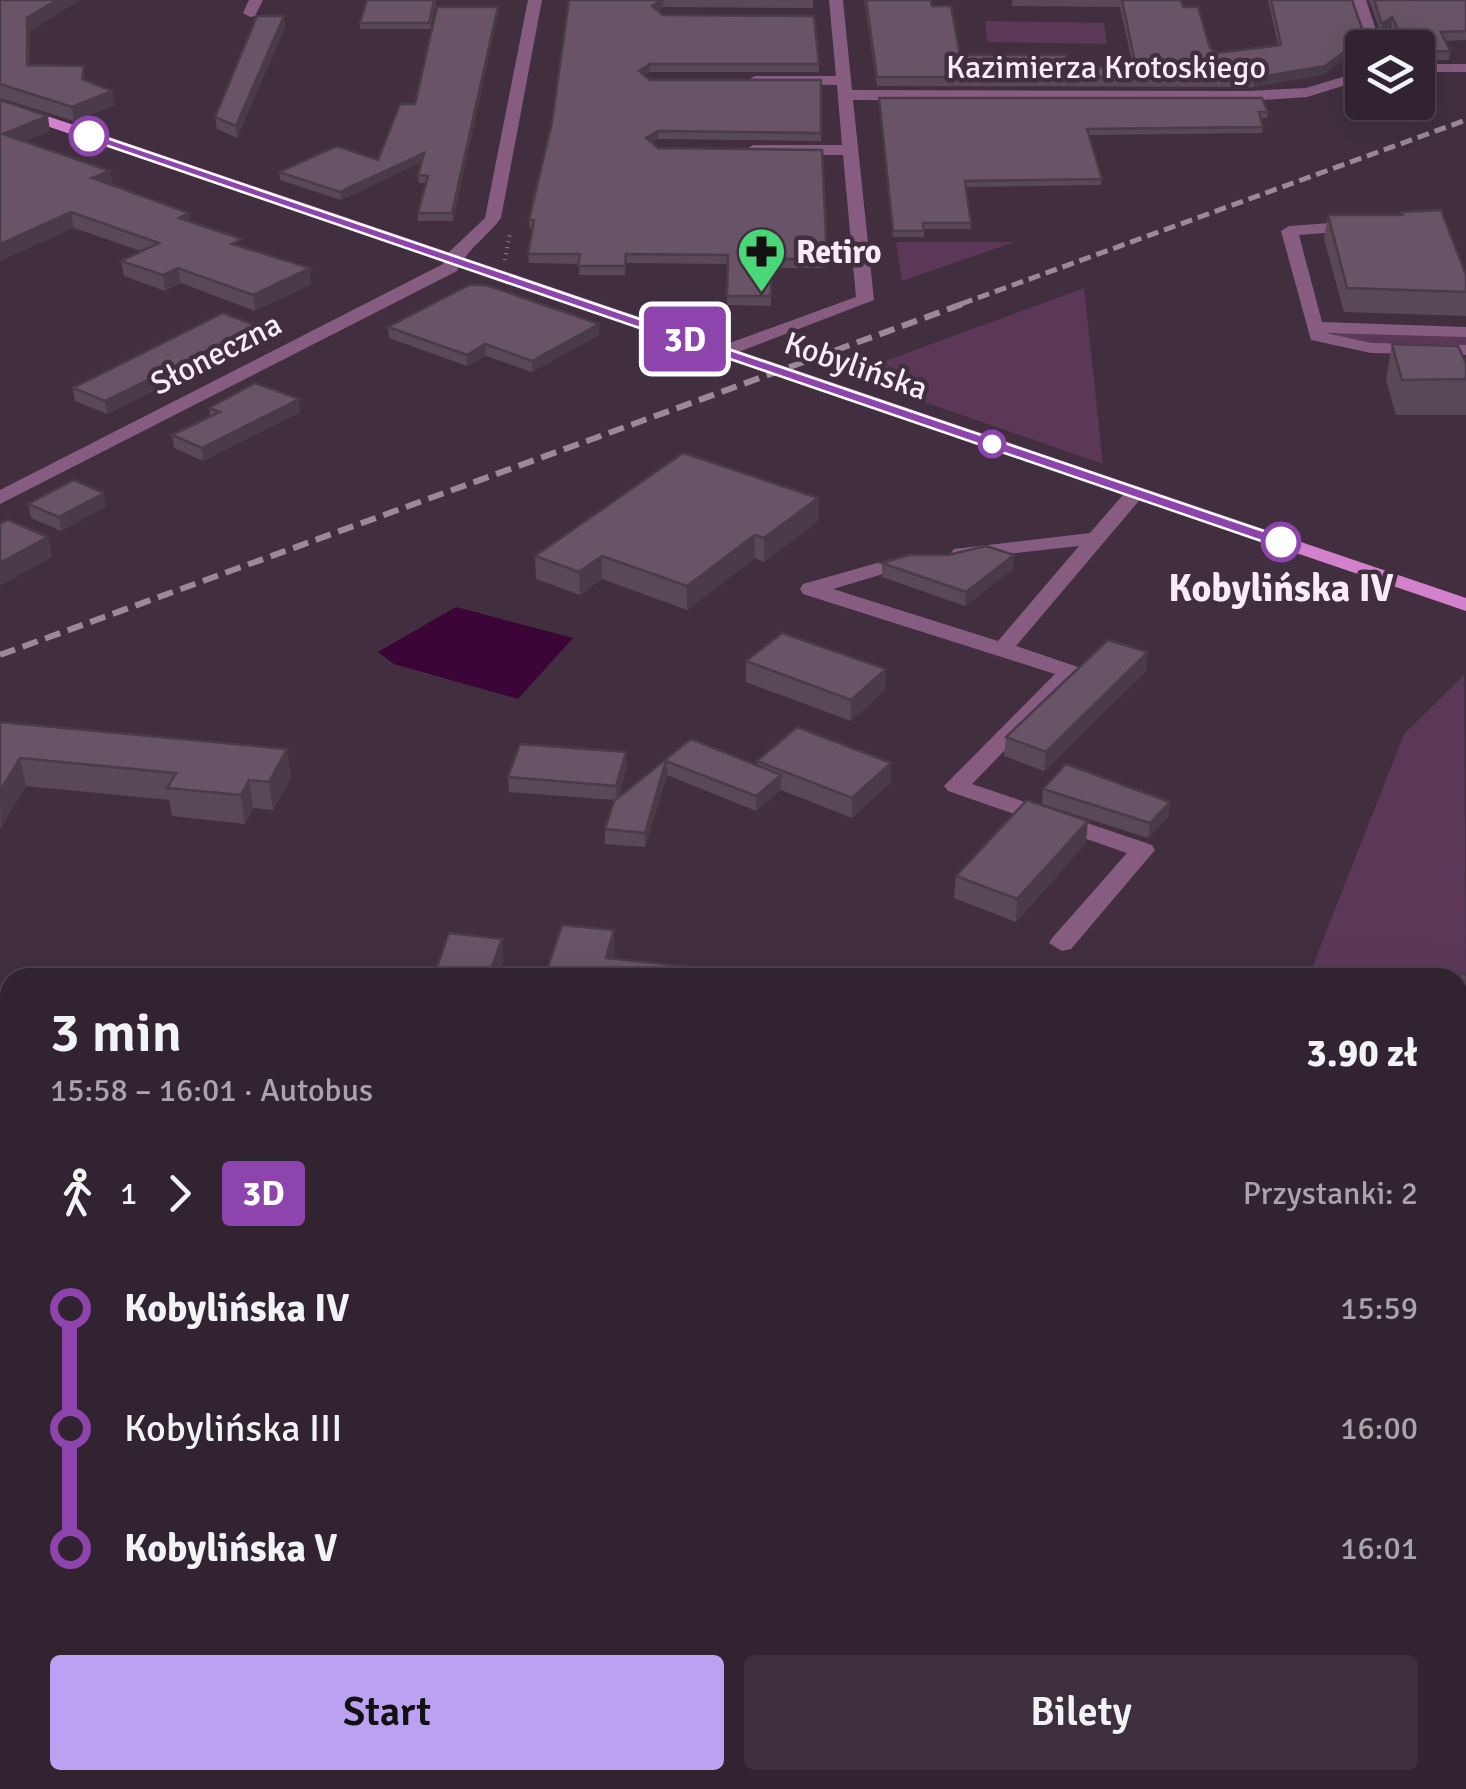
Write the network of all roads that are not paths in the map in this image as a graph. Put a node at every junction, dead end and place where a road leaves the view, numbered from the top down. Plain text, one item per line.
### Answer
1 (534, 0) edge
2 (1359, 0) edge
3 (834, 11) edge
4 (1369, 30) edge
5 (1435, 68) edge
6 (1466, 68) edge
7 (743, 80) edge
8 (1345, 80) edge
9 (846, 88) junction
10 (0, 105) edge
11 (735, 150) edge
12 (853, 150) junction
13 (1374, 225) edge
14 (452, 258) junction
15 (1314, 327) junction
16 (1466, 332) edge
17 (1466, 350) edge
18 (722, 352) junction
19 (1136, 492) junction
20 (0, 498) edge
21 (1097, 538) junction
22 (1466, 605) edge
23 (1002, 649) junction
24 (1062, 943) dead end

1 - 14 street, Słoneczna
2 - 4 street
3 - 9 street
5 - 6 street
7 - 9 street, Kazimierza Krotoskiego
8 - 9 street, Kazimierza Krotoskiego
9 - 12 street
10 - 14 main road, Kobylińska
11 - 12 street
12 - 18 street
13 - 15 street
14 - 18 main road, Kobylińska
14 - 20 street, Słoneczna
15 - 16 street
15 - 17 street
18 - 19 main road, Kobylińska
19 - 21 street
19 - 22 main road, Kobylińska
21 - 23 street
21 - 23 street
23 - 24 street

